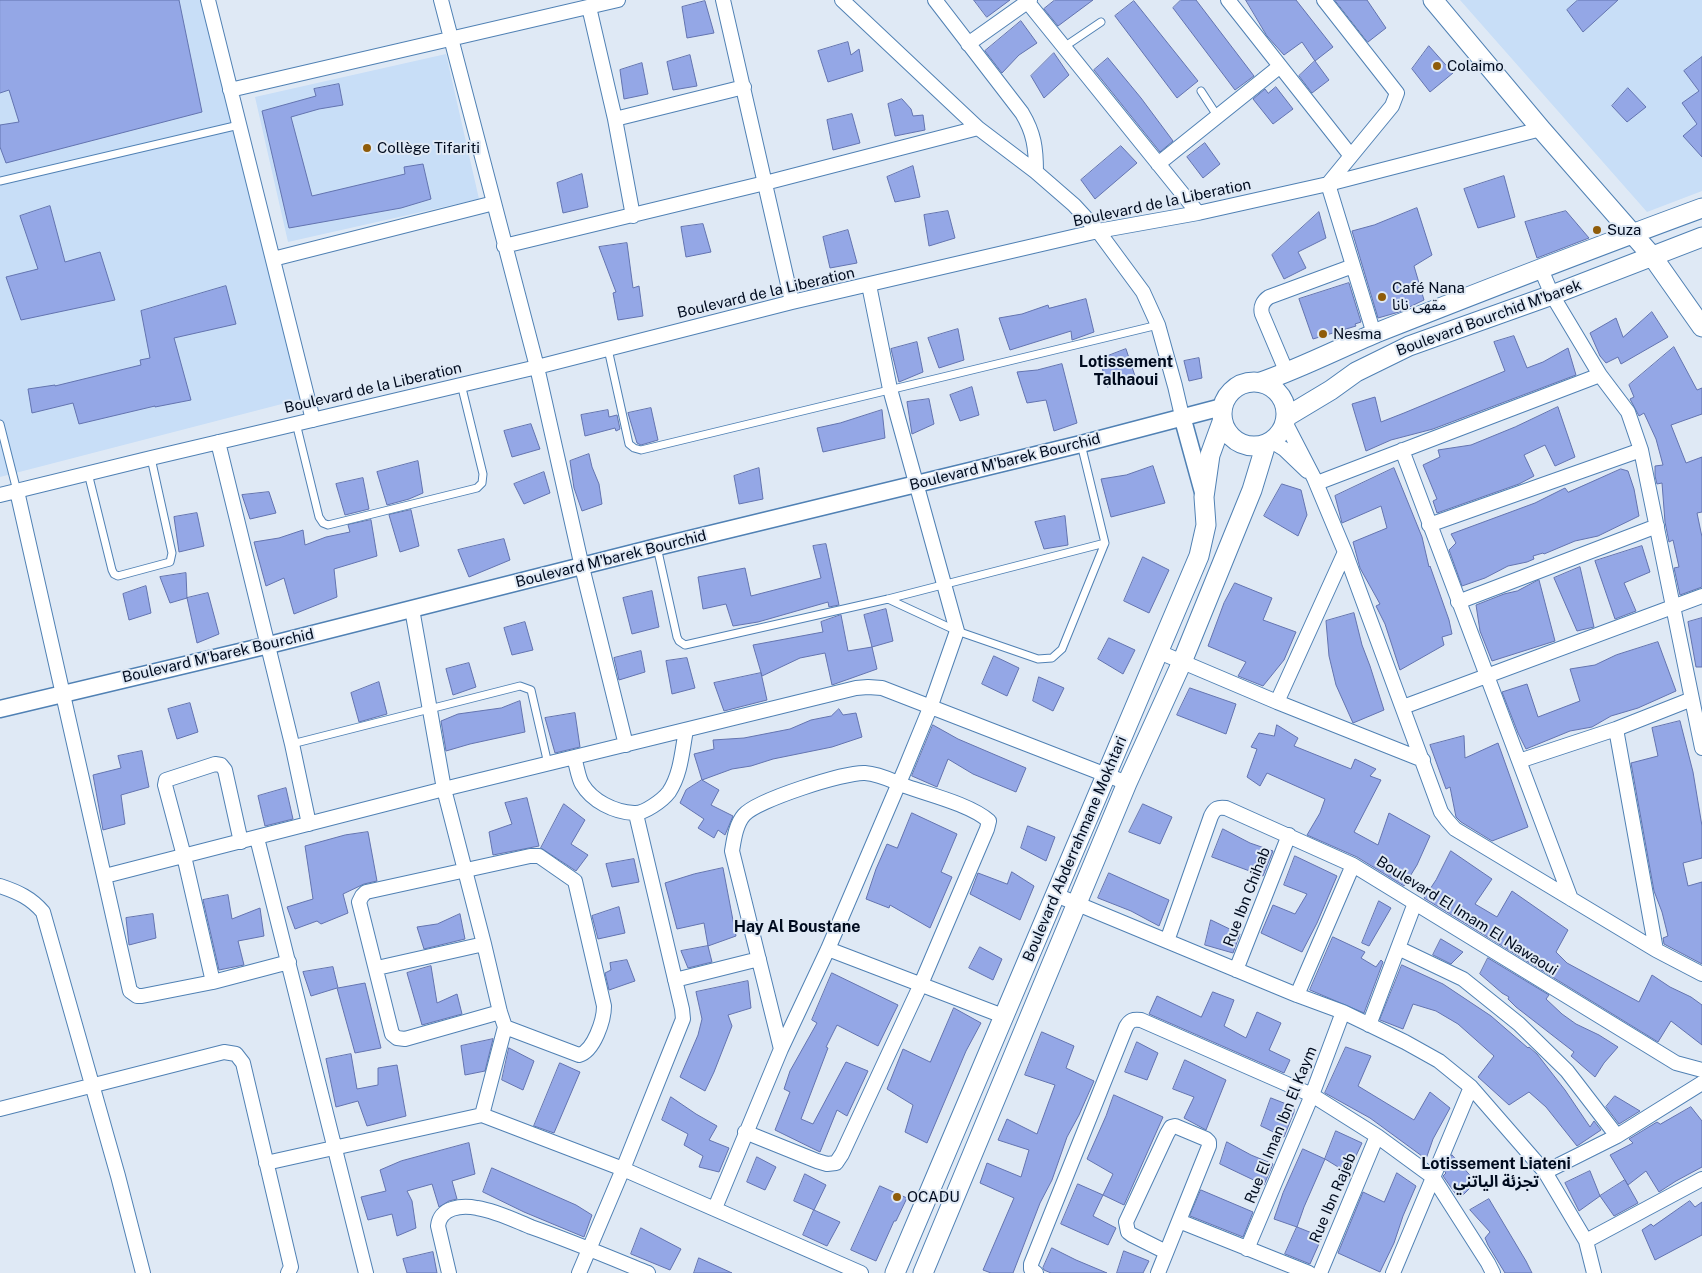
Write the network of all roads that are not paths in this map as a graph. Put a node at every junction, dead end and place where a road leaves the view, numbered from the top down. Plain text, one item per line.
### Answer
1 (208, 0) edge
2 (441, 0) edge
3 (618, 0) edge
4 (723, 0) edge
5 (842, 0) edge
6 (935, 0) edge
7 (1228, 0) edge
8 (1324, 0) edge
9 (1433, 0) edge
10 (1028, 1) edge
11 (589, 7) junction
12 (1101, 22) dead end
13 (451, 38) junction
14 (968, 44) junction
15 (1064, 47) junction
16 (1279, 67) junction
17 (744, 87) junction
18 (230, 90) junction
19 (1201, 91) dead end
20 (1218, 117) junction
21 (615, 119) junction
22 (238, 125) junction
23 (978, 128) junction
24 (1542, 129) junction
25 (1351, 156) junction
26 (1158, 164) junction
27 (1036, 172) junction
28 (0, 181) edge
29 (765, 183) junction
30 (1328, 184) junction
31 (494, 202) junction
32 (1702, 208) edge
33 (1198, 213) junction
34 (633, 216) junction
35 (1098, 231) junction
36 (1632, 234) junction
37 (1702, 238) edge
38 (504, 246) junction
39 (1652, 256) junction
40 (273, 259) junction
41 (1353, 266) junction
42 (1541, 269) junction
43 (868, 285) junction
44 (1552, 295) junction
45 (792, 302) junction
46 (1400, 324) junction
47 (1158, 325) junction
48 (1702, 327) edge
49 (1374, 334) junction
50 (1409, 346) junction
51 (608, 349) junction
52 (537, 367) junction
53 (1287, 372) junction
54 (1600, 375) junction
55 (1261, 382) junction
56 (461, 384) junction
57 (890, 389) junction
58 (1222, 414) junction
59 (1182, 416) junction
60 (313, 420) junction
61 (1286, 420) junction
62 (296, 423) junction
63 (0, 424) edge
64 (218, 442) junction
65 (1268, 443) junction
66 (1081, 444) junction
67 (1402, 450) junction
68 (1641, 450) junction
69 (151, 458) junction
70 (88, 473) junction
71 (1315, 481) junction
72 (917, 484) junction
73 (17, 491) junction
74 (0, 495) edge
75 (1204, 497) junction
76 (1429, 525) junction
77 (1657, 526) junction
78 (1105, 543) junction
79 (657, 547) junction
80 (1345, 552) junction
81 (582, 567) junction
82 (944, 583) junction
83 (1702, 596) edge
84 (888, 599) junction
85 (1458, 602) junction
86 (1673, 607) junction
87 (412, 609) junction
88 (957, 631) junction
89 (269, 644) junction
90 (1159, 652) junction
91 (1182, 662) junction
92 (1486, 676) junction
93 (64, 693) junction
94 (1692, 699) junction
95 (1277, 702) junction
96 (1403, 707) junction
97 (930, 708) junction
98 (0, 709) edge
99 (429, 710) junction
100 (1616, 729) junction
101 (686, 730) junction
102 (292, 744) junction
103 (626, 745) junction
104 (1702, 748) edge
105 (574, 758) junction
106 (1423, 760) junction
107 (1519, 761) junction
108 (548, 764) junction
109 (1107, 776) junction
110 (898, 783) junction
111 (1127, 783) junction
112 (444, 789) junction
113 (636, 814) junction
114 (309, 824) junction
115 (1289, 835) junction
116 (257, 838) junction
117 (241, 842) junction
118 (184, 856) junction
119 (1353, 865) junction
120 (465, 871) junction
121 (105, 876) junction
122 (0, 886) edge
123 (1056, 894) junction
124 (1571, 899) junction
125 (1415, 903) junction
126 (1077, 904) junction
127 (1167, 942) junction
128 (484, 944) junction
129 (1398, 948) junction
130 (828, 949) junction
131 (1656, 950) junction
132 (759, 959) junction
133 (290, 962) junction
134 (377, 968) junction
135 (1236, 970) junction
136 (1702, 974) edge
137 (675, 980) junction
138 (212, 982) junction
139 (921, 984) junction
140 (1297, 995) junction
141 (500, 1012) junction
142 (1343, 1012) junction
143 (1003, 1016) junction
144 (1369, 1025) junction
145 (505, 1027) junction
146 (781, 1049) junction
147 (1702, 1070) edge
148 (1702, 1083) edge
149 (92, 1085) junction
150 (1471, 1087) junction
151 (1312, 1095) junction
152 (0, 1109) edge
153 (482, 1115) junction
154 (746, 1132) junction
155 (1377, 1136) junction
156 (1617, 1136) junction
157 (335, 1147) junction
158 (266, 1163) junction
159 (623, 1169) junction
160 (1545, 1172) junction
161 (1433, 1177) junction
162 (1702, 1179) edge
163 (715, 1208) junction
164 (1179, 1221) junction
165 (1586, 1241) junction
166 (590, 1248) junction
167 (1247, 1249) junction
168 (1166, 1252) junction
169 (1398, 1270) edge
170 (143, 1273) edge
171 (288, 1273) edge
172 (366, 1273) edge
173 (449, 1273) edge
174 (579, 1273) edge
175 (648, 1273) edge
176 (861, 1273) edge
177 (895, 1273) edge
178 (923, 1273) edge
179 (1036, 1273) edge
180 (1158, 1273) edge
181 (1309, 1273) edge
182 (1320, 1273) edge
183 (1493, 1273) edge
184 (1594, 1273) edge

1 - 18 street
2 - 13 street
3 - 11 street
4 - 17 street
5 - 23 street
6 - 14 street
7 - 16 street
8 - 25 street
9 - 24 main road
10 - 14 street
10 - 15 street
11 - 13 street
11 - 21 street
12 - 15 lane
13 - 18 street
13 - 31 street
14 - 27 street
15 - 26 street
16 - 20 street
16 - 25 street
17 - 21 street
17 - 29 street
18 - 22 street
19 - 20 lane
20 - 26 street
21 - 34 street
22 - 28 lane
22 - 40 street
23 - 27 street
23 - 29 street
24 - 30 street, Boulevard de la Liberation
24 - 36 main road
25 - 30 street
26 - 33 street
27 - 35 street
29 - 34 street
29 - 45 street
30 - 33 street, Boulevard de la Liberation
30 - 41 street
31 - 38 street
31 - 40 street
32 - 36 main road, Boulevard Bourchid M'barek
33 - 35 street, Boulevard de la Liberation
34 - 38 street
35 - 43 street, Boulevard de la Liberation
35 - 47 street
36 - 39 main road
36 - 42 main road, Boulevard Bourchid M'barek
37 - 39 main road, Boulevard Bourchid M'barek
38 - 52 street
39 - 44 main road, Boulevard Bourchid M'barek
39 - 48 main road
40 - 60 street
41 - 49 street
41 - 53 street
42 - 44 street
42 - 46 main road, Boulevard Bourchid M'barek
43 - 45 street, Boulevard de la Liberation
43 - 57 street
44 - 50 main road, Boulevard Bourchid M'barek
44 - 54 street
45 - 51 street, Boulevard de la Liberation
46 - 49 main road, Boulevard Bourchid M'barek
46 - 50 main road
47 - 57 lane
47 - 59 street
49 - 53 main road, Boulevard Bourchid M'barek
50 - 61 main road, Boulevard Bourchid M'barek
51 - 52 street, Boulevard de la Liberation
51 - 57 lane
52 - 56 street, Boulevard de la Liberation
52 - 81 street
53 - 55 main road, Boulevard Bourchid M'barek
54 - 67 street
54 - 68 street
55 - 58 main road
55 - 61 main road
56 - 60 street, Boulevard de la Liberation
56 - 62 lane
57 - 72 street
58 - 59 street, Boulevard M'barek Bourchid
58 - 65 main road
58 - 75 main road
59 - 66 street, Boulevard M'barek Bourchid
59 - 75 street, Boulevard Abderrahmane Mokhtari
60 - 62 street, Boulevard de la Liberation
61 - 65 main road
61 - 71 street
62 - 64 street, Boulevard de la Liberation
63 - 73 lane
64 - 69 street, Boulevard de la Liberation
64 - 89 street
65 - 71 street
65 - 91 main road, Boulevard Abderrahmane Mokhtari
66 - 72 street, Boulevard M'barek Bourchid
66 - 78 lane
67 - 71 street
67 - 76 street
68 - 76 street
68 - 77 street
69 - 70 street, Boulevard de la Liberation
69 - 70 lane
70 - 73 street, Boulevard de la Liberation
71 - 80 street
72 - 79 street, Boulevard M'barek Bourchid
72 - 82 street
73 - 74 street, Boulevard de la Liberation
73 - 93 street
75 - 90 main road, Boulevard Abderrahmane Mokhtari
76 - 85 street
77 - 85 street
77 - 86 street
78 - 82 lane
78 - 88 lane
79 - 81 street, Boulevard M'barek Bourchid
79 - 84 lane
80 - 95 street
80 - 96 street
81 - 87 street, Boulevard M'barek Bourchid
81 - 103 street
82 - 84 lane
82 - 88 street
83 - 86 street
84 - 88 lane
85 - 92 street
86 - 92 street
86 - 94 street
87 - 89 street, Boulevard M'barek Bourchid
87 - 99 street
88 - 97 street
89 - 93 street, Boulevard M'barek Bourchid
89 - 102 street
90 - 91 street
90 - 109 main road, Boulevard Abderrahmane Mokhtari
91 - 95 street
91 - 111 main road, Boulevard Abderrahmane Mokhtari
92 - 96 street
92 - 107 street
93 - 98 street, Boulevard M'barek Bourchid
93 - 121 street
94 - 100 street
94 - 104 street
95 - 106 street
96 - 106 street
97 - 101 street
97 - 109 street
97 - 110 street
99 - 102 lane
99 - 108 lane
99 - 112 street
100 - 107 street
100 - 131 street
101 - 103 street
101 - 113 street
102 - 114 street
103 - 105 street
105 - 108 street
105 - 113 street
106 - 124 street
107 - 124 street
108 - 112 street
109 - 111 street
109 - 123 main road, Boulevard Abderrahmane Mokhtari
110 - 130 street
110 - 132 street
110 - 139 street
111 - 126 main road, Boulevard Abderrahmane Mokhtari
112 - 114 street
112 - 120 street
113 - 137 street
114 - 116 street
115 - 119 street, Boulevard El Imam El Nawaoui
115 - 127 street, Boulevard El Imam El Nawaoui
115 - 135 street, Rue Ibn Chihab
116 - 117 street
116 - 133 street
117 - 118 street
117 - 118 street
118 - 121 street
118 - 138 street
119 - 125 street, Boulevard El Imam El Nawaoui
119 - 140 street
120 - 128 street
120 - 134 street
120 - 145 street
121 - 138 street
122 - 149 street
123 - 126 street
123 - 143 main road, Boulevard Abderrahmane Mokhtari
124 - 131 street
125 - 129 street
125 - 147 street, Boulevard El Imam El Nawaoui
126 - 127 street
126 - 178 main road, Boulevard Abderrahmane Mokhtari
127 - 135 street
128 - 134 street
128 - 141 street
129 - 144 street
129 - 156 street
130 - 139 street
130 - 146 street
131 - 136 street
132 - 137 street
132 - 146 street
133 - 138 street
133 - 157 street
134 - 141 street
135 - 140 street
137 - 159 street
139 - 143 street
139 - 154 street
140 - 142 street
141 - 145 street
142 - 144 street
142 - 151 street, Rue El Iman Ibn El Kaym
143 - 177 main road, Boulevard Abderrahmane Mokhtari
144 - 150 street
145 - 153 street
146 - 154 street
148 - 156 street
149 - 152 street
149 - 158 street
149 - 170 street
150 - 160 street
150 - 161 street
151 - 155 street
151 - 167 street, Rue El Iman Ibn El Kaym
151 - 179 street
153 - 157 street
153 - 159 street
154 - 163 street
155 - 161 street
155 - 182 street, Rue Ibn Rajeb
156 - 160 street
157 - 158 street
157 - 172 street
158 - 171 street
159 - 163 street
159 - 166 street
160 - 165 street
161 - 169 street
161 - 183 street
162 - 165 street
163 - 176 street
164 - 167 street
164 - 168 street
164 - 168 street
165 - 184 street
166 - 173 street
166 - 174 street
166 - 175 street
167 - 181 street
168 - 180 street

